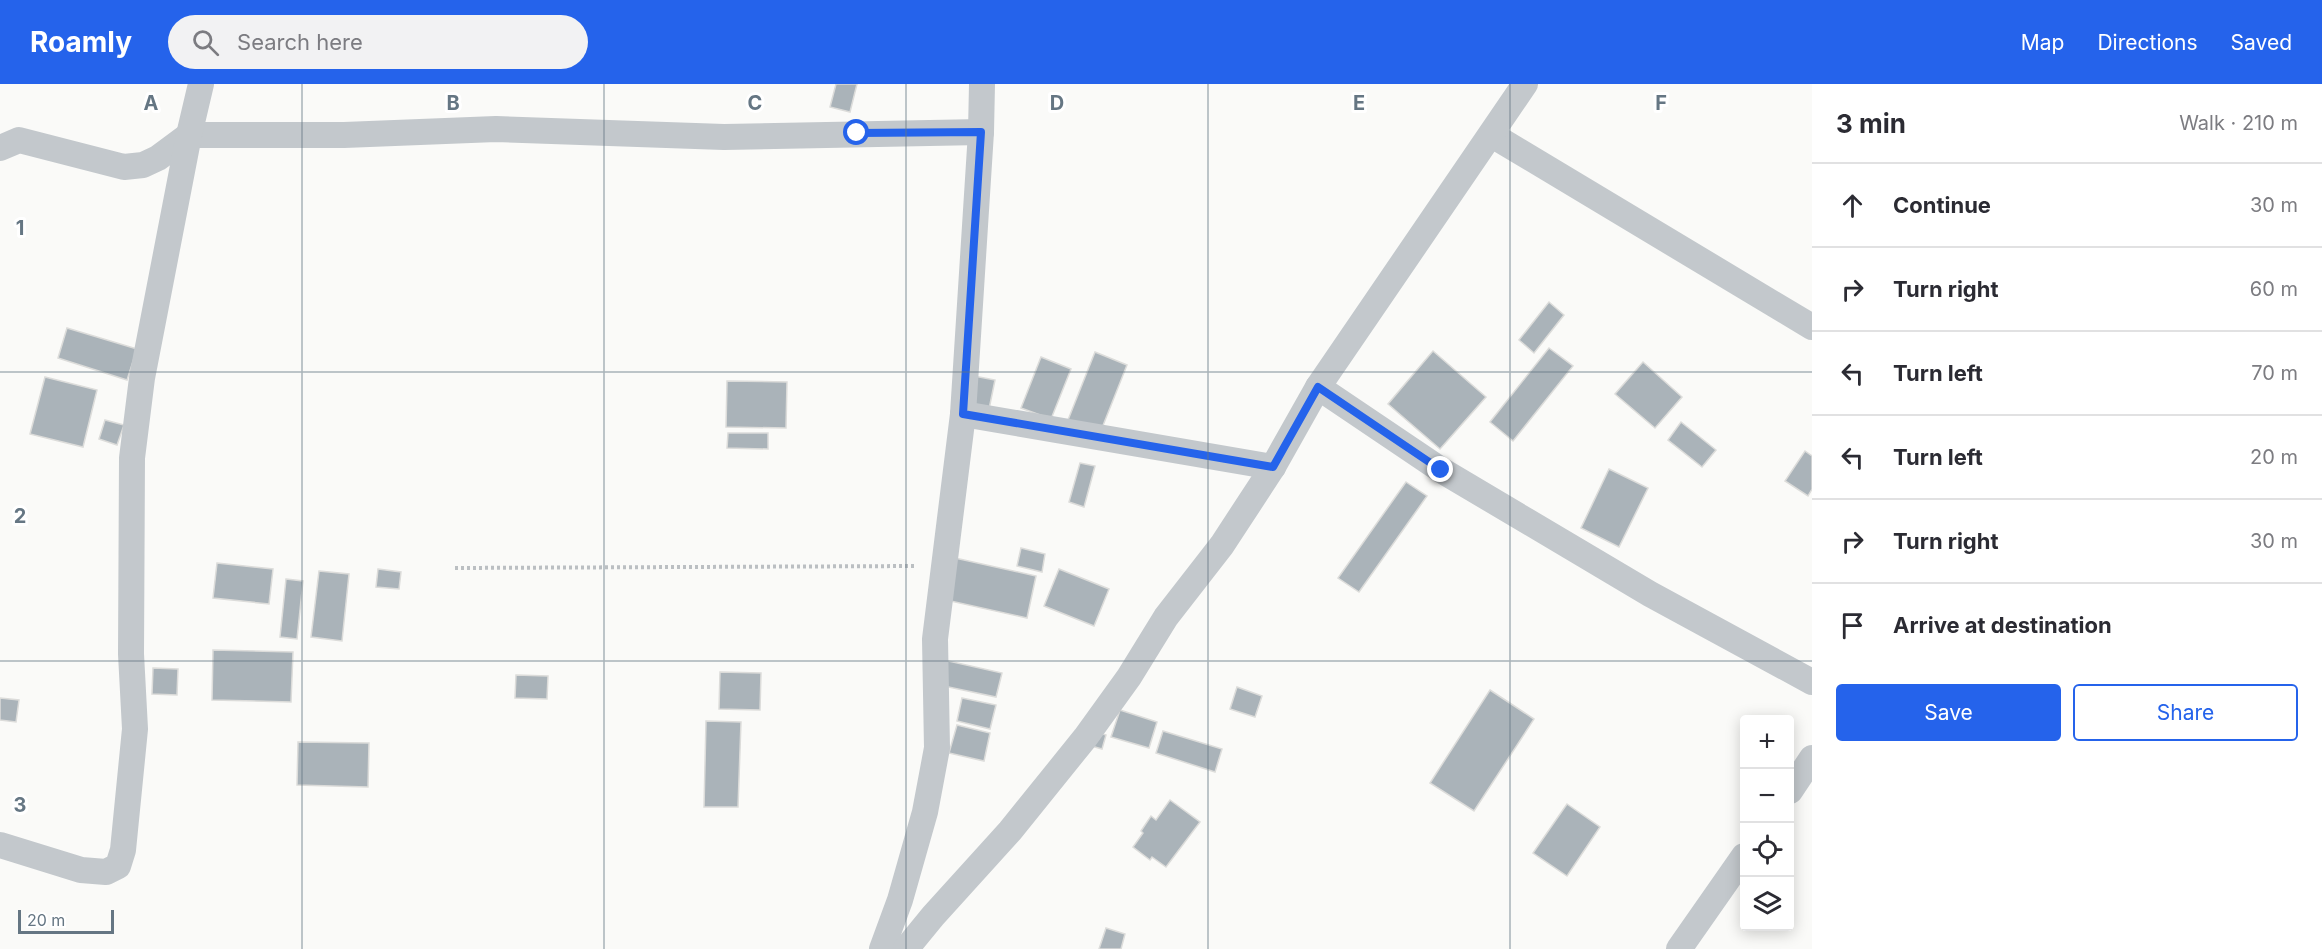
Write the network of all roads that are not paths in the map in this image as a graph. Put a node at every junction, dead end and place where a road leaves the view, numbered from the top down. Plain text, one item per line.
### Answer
1 (201, 84) edge
2 (982, 84) edge
3 (1525, 84) edge
4 (981, 132) junction
5 (189, 135) junction
6 (1492, 135) junction
7 (0, 148) edge
8 (1812, 327) edge
9 (1318, 387) junction
10 (963, 414) junction
11 (1273, 467) junction
12 (1812, 682) edge
13 (1812, 758) edge
14 (1794, 785) edge
15 (0, 845) edge
16 (1740, 862) edge
17 (900, 900) junction
18 (933, 916) junction
19 (1691, 945) edge
20 (882, 949) edge
21 (906, 949) edge

1 - 5 street
2 - 4 street
3 - 6 street
4 - 5 street
4 - 10 street
5 - 7 street
5 - 15 street
6 - 8 street
6 - 9 street
9 - 11 street
9 - 12 street
10 - 11 street
10 - 17 street
11 - 18 street
13 - 14 street
16 - 19 street
17 - 18 street
17 - 20 street
18 - 21 street

